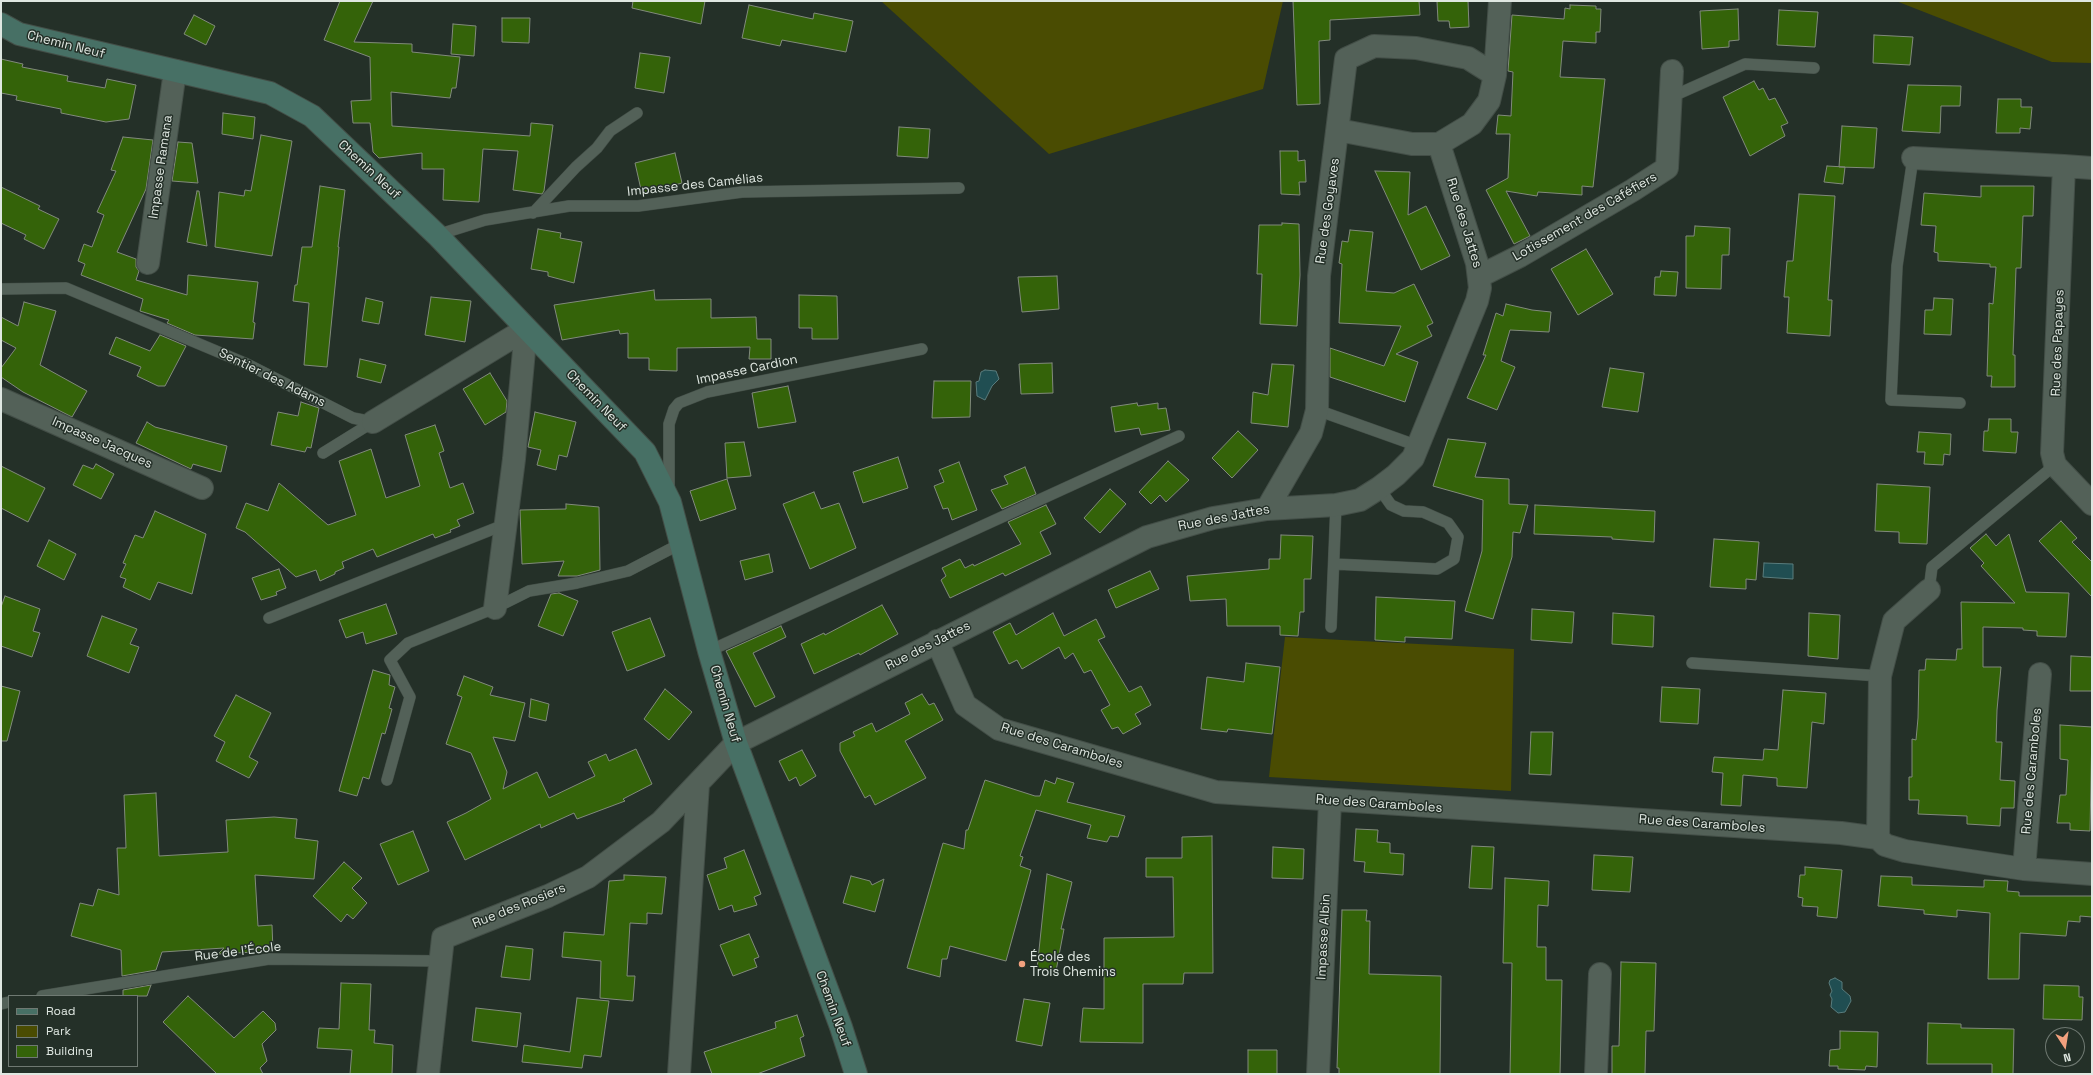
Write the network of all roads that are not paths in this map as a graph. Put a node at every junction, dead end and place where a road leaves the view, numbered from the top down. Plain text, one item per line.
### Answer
1 (1500, 1) edge
2 (1, 24) edge
3 (1814, 68) dead end
4 (175, 71) junction
5 (1672, 71) dead end
6 (1494, 75) junction
7 (1671, 97) junction
8 (637, 113) dead end
9 (1338, 130) junction
10 (1439, 144) junction
11 (1913, 158) joint
12 (2064, 166) junction
13 (2092, 168) edge
14 (959, 188) dead end
15 (533, 213) junction
16 (437, 235) junction
17 (148, 263) dead end
18 (1480, 276) junction
19 (1, 289) edge
20 (526, 329) junction
21 (922, 349) dead end
22 (1, 399) edge
23 (1960, 403) dead end
24 (1317, 410) junction
25 (373, 422) junction
26 (1179, 436) dead end
27 (1418, 446) junction
28 (323, 453) dead end
29 (2055, 465) junction
30 (202, 488) dead end
31 (1379, 488) junction
32 (670, 502) junction
33 (2092, 504) edge
34 (1336, 506) junction
35 (1267, 509) junction
36 (506, 524) junction
37 (680, 544) junction
38 (1334, 564) junction
39 (1929, 590) joint
40 (495, 608) junction
41 (269, 618) dead end
42 (1331, 626) dead end
43 (937, 641) junction
44 (709, 651) junction
45 (1692, 663) dead end
46 (2040, 674) dead end
47 (1880, 676) junction
48 (736, 743) junction
49 (387, 780) dead end
50 (698, 784) junction
51 (1330, 801) junction
52 (1878, 838) junction
53 (2024, 869) junction
54 (2092, 874) edge
55 (440, 960) junction
56 (1600, 974) dead end
57 (48, 995) edge
58 (428, 1074) edge
59 (679, 1074) edge
60 (856, 1074) edge
61 (1318, 1074) edge
62 (1596, 1074) edge

1 - 6 street
2 - 4 street, Chemin Neuf
3 - 7 lane
4 - 16 street, Chemin Neuf
4 - 17 street, Impasse Ramana
5 - 7 street, Lotissement des Caféfiers
6 - 9 street, Rue des Goyaves
6 - 10 street
7 - 18 street, Lotissement des Caféfiers
8 - 15 lane
9 - 10 street
9 - 24 street, Rue des Goyaves
10 - 18 street, Rue des Jattes
11 - 12 street
11 - 23 lane
12 - 13 street
12 - 29 street, Rue des Papayes
14 - 15 lane, Impasse des Camélias
15 - 16 lane, Impasse des Camélias
16 - 20 street, Chemin Neuf
18 - 27 street, Rue des Jattes
19 - 25 lane, Sentier des Adams
20 - 25 street
20 - 32 street, Chemin Neuf
20 - 36 street
21 - 32 lane, Impasse Cardion
22 - 30 street, Impasse Jacques
24 - 27 lane
24 - 35 street, Rue des Goyaves
25 - 28 lane
26 - 44 lane
27 - 31 street, Rue des Jattes
29 - 33 street
29 - 39 lane
31 - 34 street, Rue des Jattes
31 - 38 lane
32 - 37 street, Chemin Neuf
34 - 35 street, Rue des Jattes
34 - 38 lane
35 - 43 street, Rue des Jattes
36 - 40 street
36 - 41 lane
37 - 40 lane
37 - 44 street, Chemin Neuf
38 - 42 lane
39 - 47 street
40 - 49 lane
43 - 48 street, Rue des Jattes
43 - 51 street, Rue des Caramboles
44 - 48 street, Chemin Neuf
45 - 47 lane
46 - 53 street, Rue des Caramboles
47 - 52 street
48 - 50 street, Rue des Rosiers
48 - 60 street, Chemin Neuf
50 - 55 street, Rue des Rosiers
50 - 59 street
51 - 52 street, Rue des Caramboles
51 - 61 street, Impasse Albin
52 - 53 street, Rue des Caramboles
53 - 54 street, Rue des Caramboles
55 - 57 lane, Rue de l'École
55 - 58 street, Rue des Rosiers
56 - 62 street

